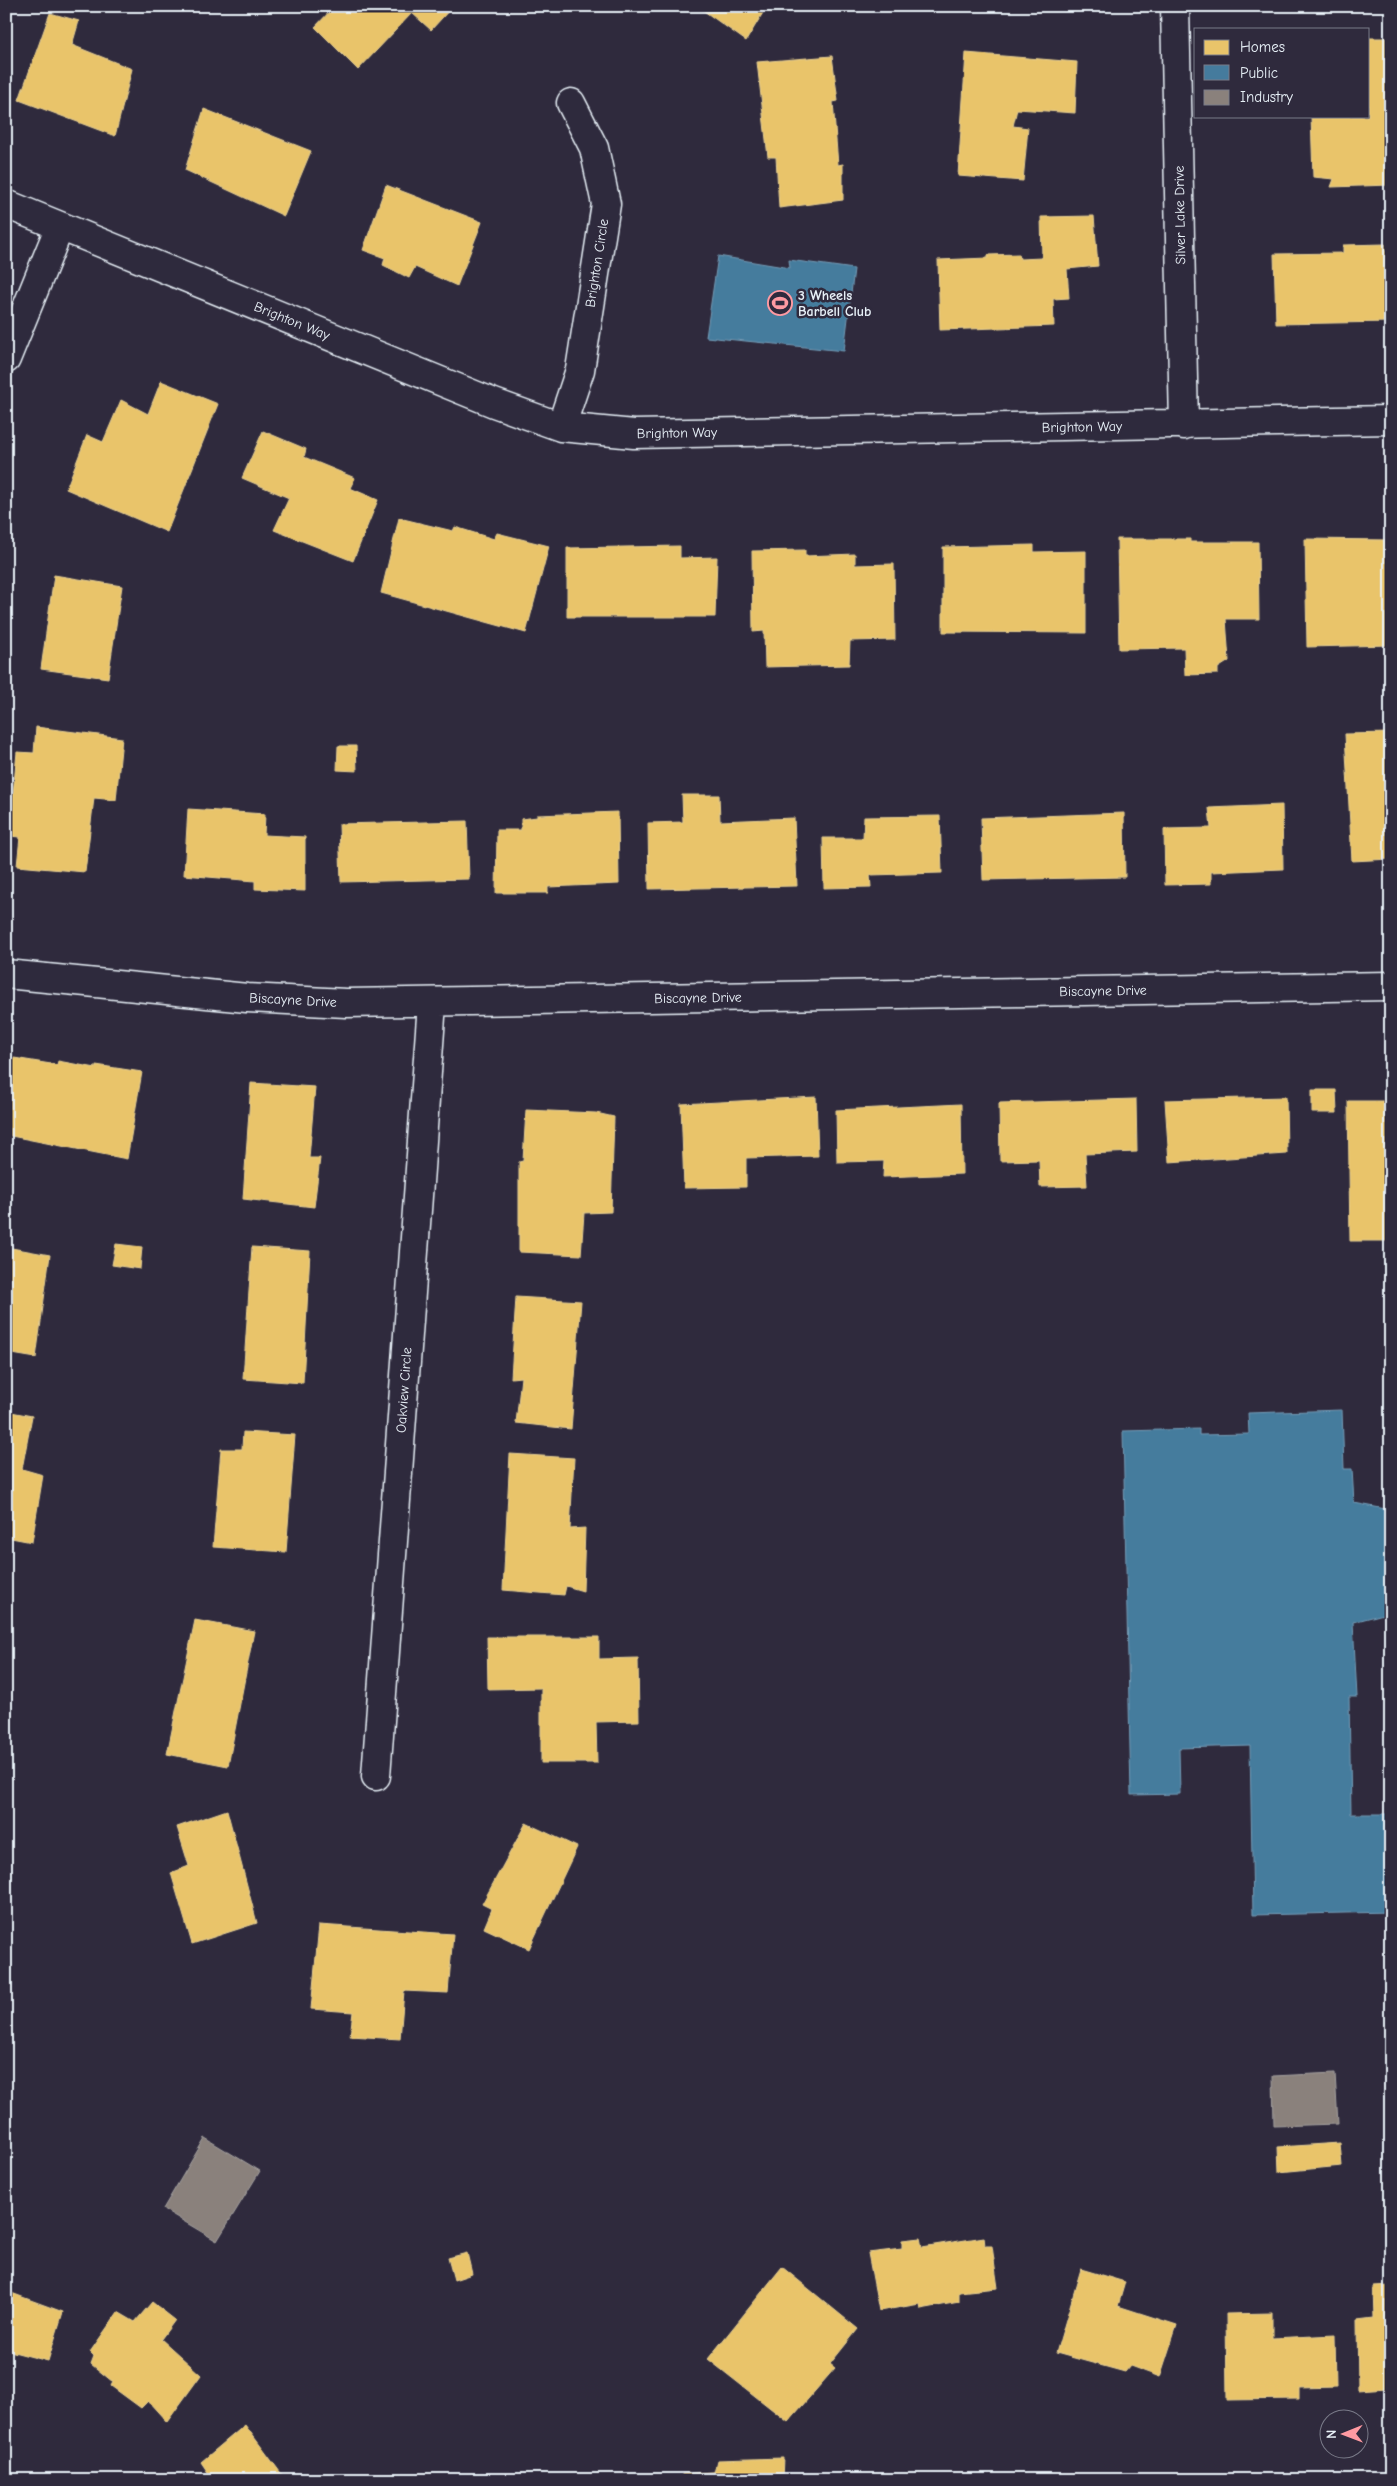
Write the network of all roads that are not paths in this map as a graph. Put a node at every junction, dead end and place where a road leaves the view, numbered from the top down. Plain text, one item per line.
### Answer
1 (1175, 6) edge
2 (571, 103) dead end
3 (6, 204) edge
4 (60, 226) junction
5 (6, 359) edge
6 (1391, 420) edge
7 (1184, 425) junction
8 (561, 427) junction
9 (6, 974) edge
10 (1391, 986) edge
11 (432, 1003) junction
12 (376, 1776) dead end

1 - 7 street, Silver Lake Drive
2 - 8 street, Brighton Circle
3 - 4 street, Brighton Way
4 - 5 street
4 - 8 street, Brighton Way
6 - 7 street, Brighton Way
7 - 8 street, Brighton Way
9 - 11 street, Biscayne Drive
10 - 11 street, Biscayne Drive
11 - 12 street, Oakview Circle

